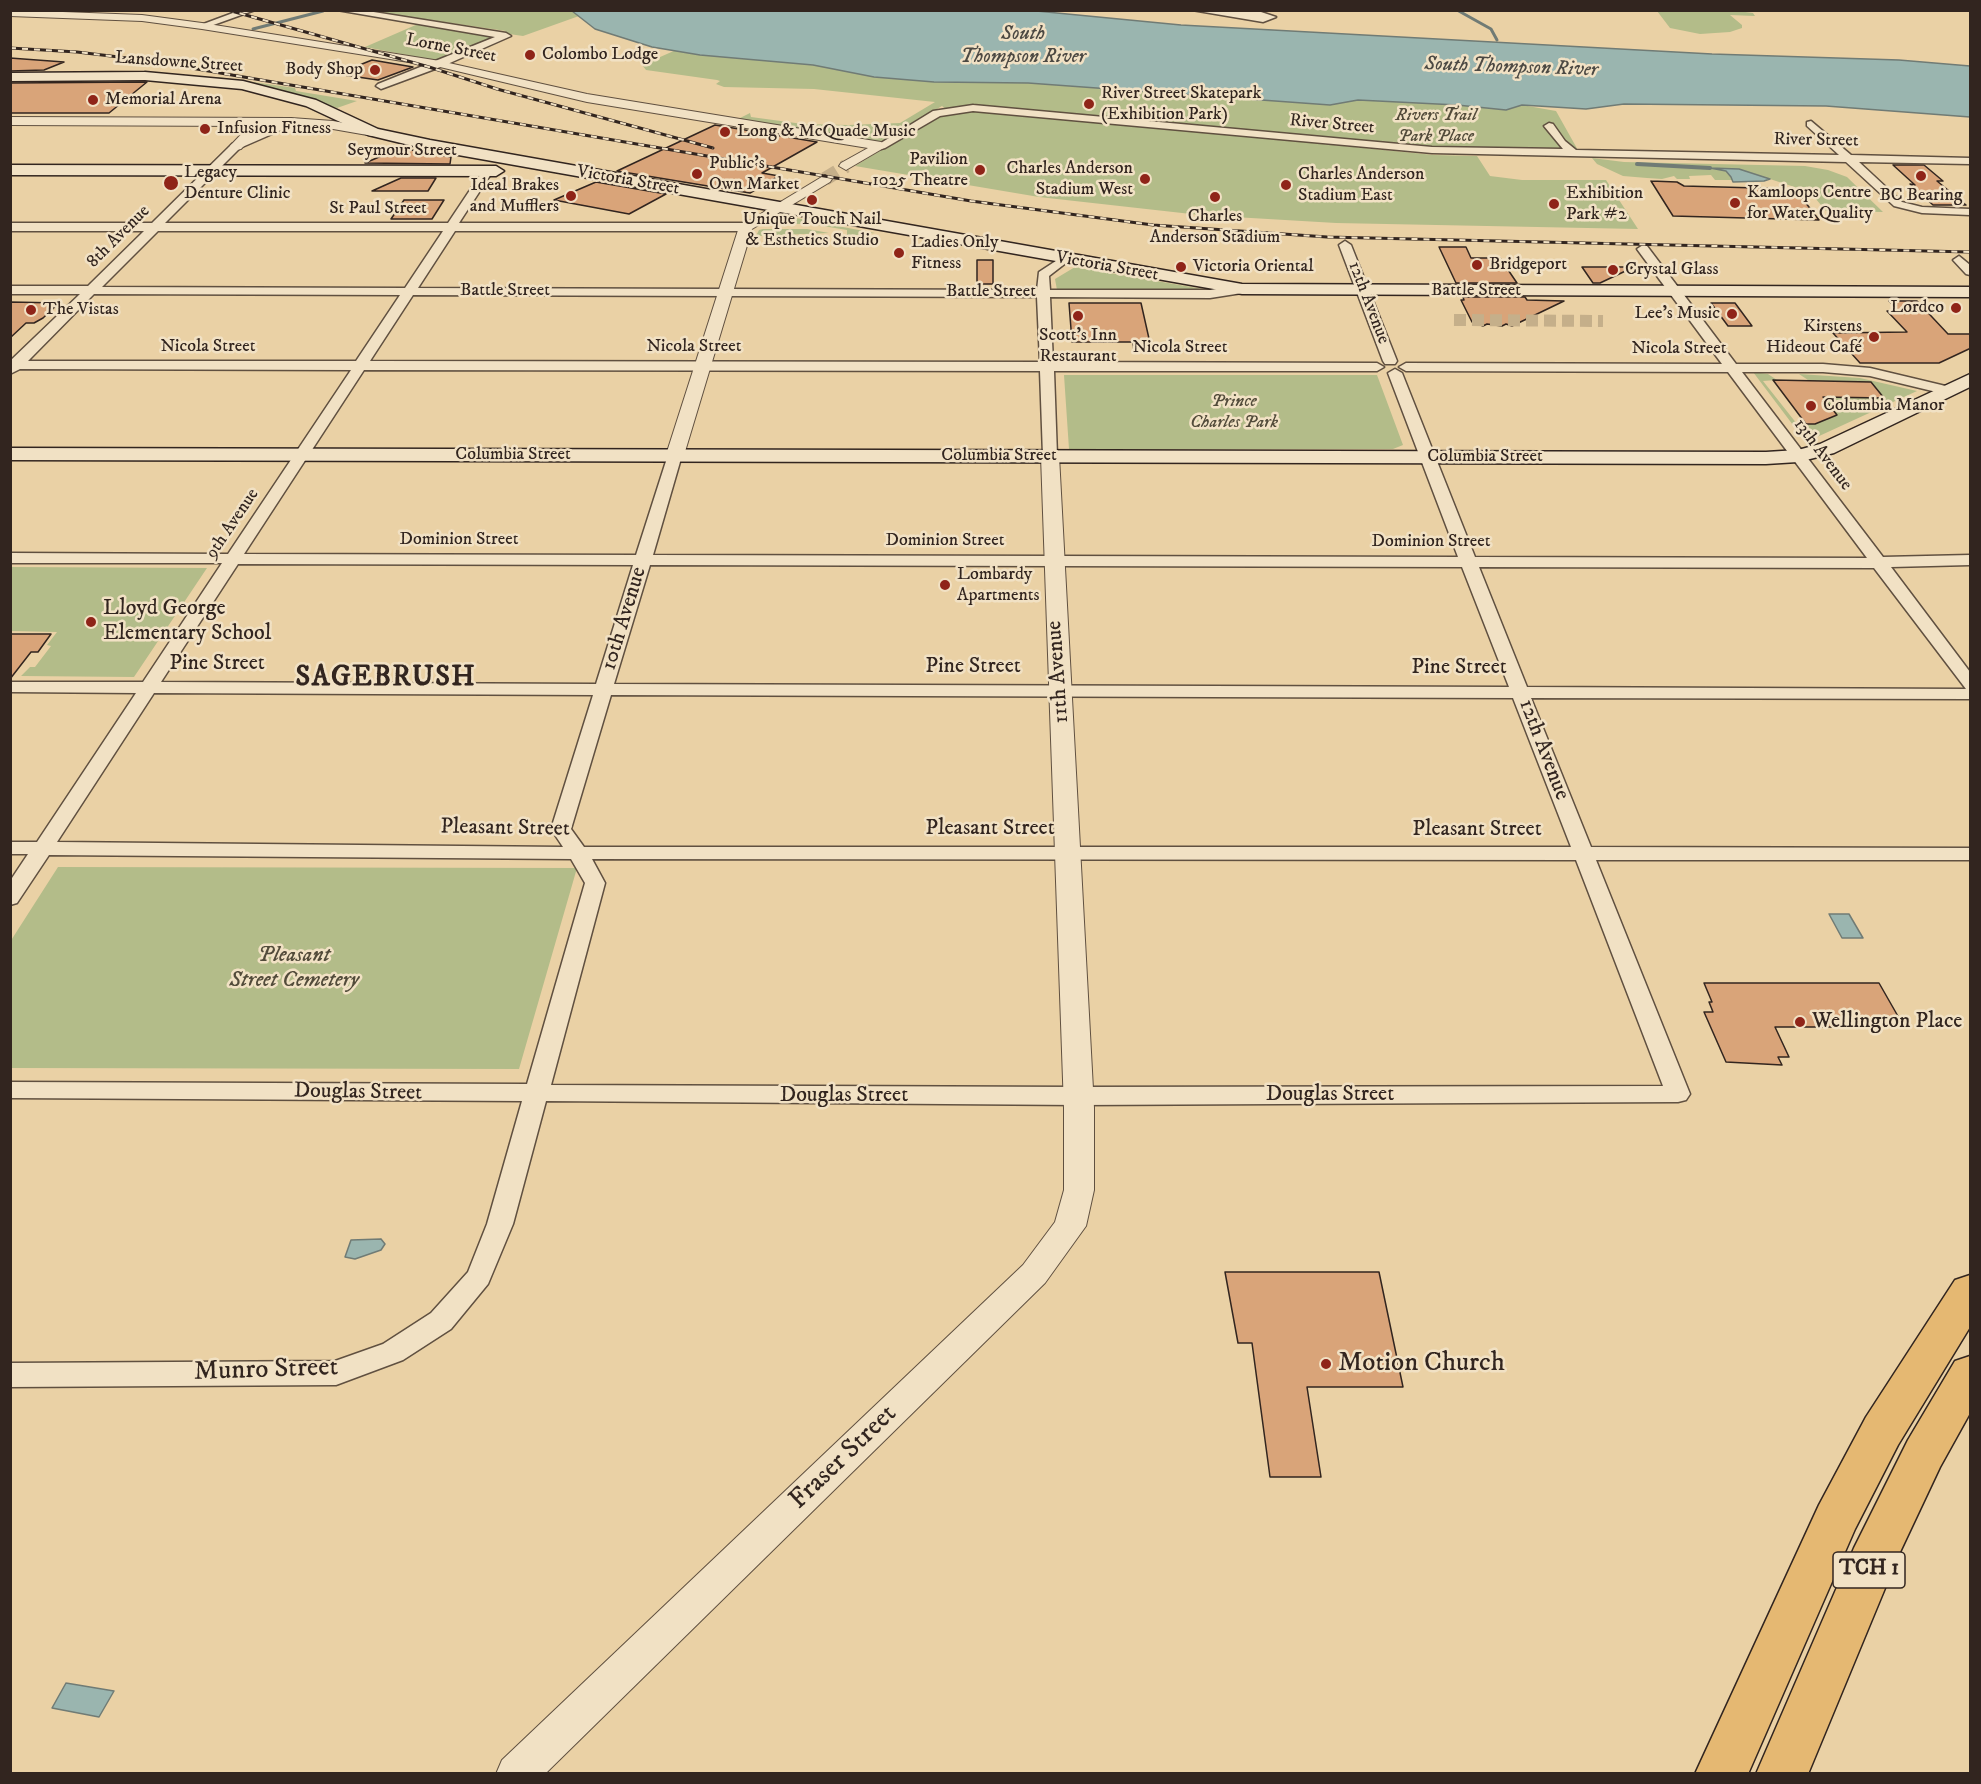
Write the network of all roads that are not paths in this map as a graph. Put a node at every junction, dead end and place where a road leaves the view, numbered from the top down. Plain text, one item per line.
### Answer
1 (251, 10) edge
2 (341, 10) edge
3 (1197, 10) edge
4 (42, 12) edge
5 (10, 13) edge
6 (1230, 13) dead end
7 (202, 26) junction
8 (440, 64) junction
9 (10, 77) edge
10 (381, 86) dead end
11 (10, 121) edge
12 (261, 121) junction
13 (291, 122) junction
14 (1811, 124) dead end
15 (1549, 126) dead end
16 (373, 132) junction
17 (236, 146) junction
18 (881, 146) junction
19 (1574, 153) junction
20 (1849, 159) junction
21 (1971, 161) edge
22 (846, 166) tunnel mouth
23 (10, 170) edge
24 (210, 171) junction
25 (488, 171) junction
26 (576, 172) junction
27 (825, 179) tunnel mouth
28 (778, 207) junction
29 (1971, 212) edge
30 (10, 226) edge
31 (154, 227) junction
32 (451, 227) junction
33 (746, 227) junction
34 (1345, 245) dead end
35 (1643, 249) dead end
36 (1065, 259) junction
37 (1959, 260) dead end
38 (1971, 271) edge
39 (1242, 289) junction
40 (10, 290) edge
41 (92, 290) junction
42 (409, 291) junction
43 (726, 291) junction
44 (1363, 291) junction
45 (1677, 291) junction
46 (1971, 291) edge
47 (1045, 292) junction
48 (360, 365) junction
49 (702, 365) junction
50 (1046, 366) junction
51 (13, 367) edge
52 (1392, 367) junction
53 (1730, 367) junction
54 (1971, 380) edge
55 (1949, 391) junction
56 (10, 454) edge
57 (302, 454) junction
58 (675, 455) junction
59 (1050, 456) junction
60 (1798, 456) junction
61 (1428, 457) junction
62 (10, 558) edge
63 (232, 559) junction
64 (643, 560) junction
65 (1053, 560) junction
66 (1971, 560) edge
67 (1469, 562) junction
68 (1879, 563) junction
69 (1971, 684) edge
70 (10, 687) edge
71 (149, 687) junction
72 (603, 689) junction
73 (1060, 691) junction
74 (1520, 692) junction
75 (1971, 694) edge
76 (10, 848) edge
77 (43, 848) junction
78 (578, 853) junction
79 (1067, 853) junction
80 (1584, 854) junction
81 (1971, 854) edge
82 (10, 898) edge
83 (10, 1090) edge
84 (1678, 1094) joint
85 (536, 1095) junction
86 (1079, 1096) junction
87 (1971, 1292) edge
88 (1971, 1374) edge
89 (10, 1375) edge
90 (516, 1773) edge
91 (1721, 1773) edge
92 (1782, 1773) edge

1 - 7 street
2 - 8 street
3 - 6 street
4 - 5 street, Lorne Street
4 - 7 street, Lorne Street
7 - 8 street, Lorne Street
8 - 10 street
8 - 18 street, Lorne Street
9 - 16 main road, Lansdowne Street
11 - 12 street, Victoria Street
12 - 13 street, Victoria Street
12 - 17 street
13 - 16 street, Victoria Street
13 - 17 street, 8th Avenue
14 - 20 street
15 - 19 street
16 - 26 main road, Victoria Street
17 - 24 street, 8th Avenue
18 - 19 street, River Street
18 - 22 street
19 - 20 street, River Street
20 - 21 street, River Street
20 - 29 street
23 - 24 main road, Seymour Street
24 - 25 main road, Seymour Street
24 - 31 street, 8th Avenue
25 - 26 main road, Seymour Street
25 - 32 street, 9th Avenue
26 - 28 main road, Victoria Street
27 - 28 street
28 - 33 street
28 - 36 main road, Victoria Street
30 - 31 street, St Paul Street
31 - 32 street, St Paul Street
31 - 41 street, 8th Avenue
32 - 33 street, St Paul Street
32 - 42 street, 9th Avenue
33 - 43 street, 10th Avenue
34 - 44 street, 12th Avenue
35 - 45 street, 13th Avenue
36 - 39 main road, Victoria Street
36 - 47 street, 11th Avenue
37 - 38 street
39 - 44 main road, Battle Street
39 - 47 street, Battle Street
40 - 41 street, Battle Street
41 - 42 street, Battle Street
41 - 51 street, 8th Avenue
42 - 43 street, Battle Street
42 - 48 street, 9th Avenue
43 - 47 street, Battle Street
43 - 49 street, 10th Avenue
44 - 45 main road, Battle Street
44 - 52 street, 12th Avenue
45 - 46 main road, Battle Street
45 - 53 street, 13th Avenue
47 - 50 street, 11th Avenue
48 - 49 street, Nicola Street
48 - 51 street, Nicola Street
48 - 57 street, 9th Avenue
49 - 50 street, Nicola Street
49 - 58 street, 10th Avenue
50 - 52 street, Nicola Street
50 - 59 street, 11th Avenue
52 - 53 street, Nicola Street
52 - 61 street, 12th Avenue
53 - 55 street, Nicola Street
53 - 60 street, 13th Avenue
54 - 55 main road, Columbia Street
55 - 60 main road, Columbia Street
56 - 57 main road, Columbia Street
57 - 58 main road, Columbia Street
57 - 63 street, 9th Avenue
58 - 59 main road, Columbia Street
58 - 64 street, 10th Avenue
59 - 61 main road, Columbia Street
59 - 65 street, 11th Avenue
60 - 61 main road, Columbia Street
60 - 68 street, 13th Avenue
61 - 67 street, 12th Avenue
62 - 63 street, Dominion Street
63 - 64 street, Dominion Street
63 - 71 street, 9th Avenue
64 - 65 street, Dominion Street
64 - 72 street, 10th Avenue
65 - 67 street, Dominion Street
65 - 73 street, 11th Avenue
66 - 68 street, Dominion Street
67 - 68 street, Dominion Street
67 - 74 street, 12th Avenue
68 - 69 street, 13th Avenue
70 - 71 street, Pine Street
71 - 72 street, Pine Street
71 - 77 street, 9th Avenue
72 - 73 street, Pine Street
72 - 78 street, 10th Avenue
73 - 74 street, Pine Street
73 - 79 street, 11th Avenue
74 - 75 street, Pine Street
74 - 80 street, 12th Avenue
76 - 77 street, Pleasant Street
77 - 78 street, Pleasant Street
77 - 82 street, 9th Avenue
78 - 79 street, Pleasant Street
78 - 85 street, 10th Avenue
79 - 80 street, Pleasant Street
79 - 86 street, 11th Avenue
80 - 81 street, Pleasant Street
80 - 84 street, 12th Avenue
83 - 85 street, Douglas Street
84 - 86 street, Douglas Street
85 - 86 street, Douglas Street
85 - 89 street, Munro Street
86 - 90 street, Fraser Street
87 - 91 highway, TCH 1
88 - 92 highway, TCH 1

